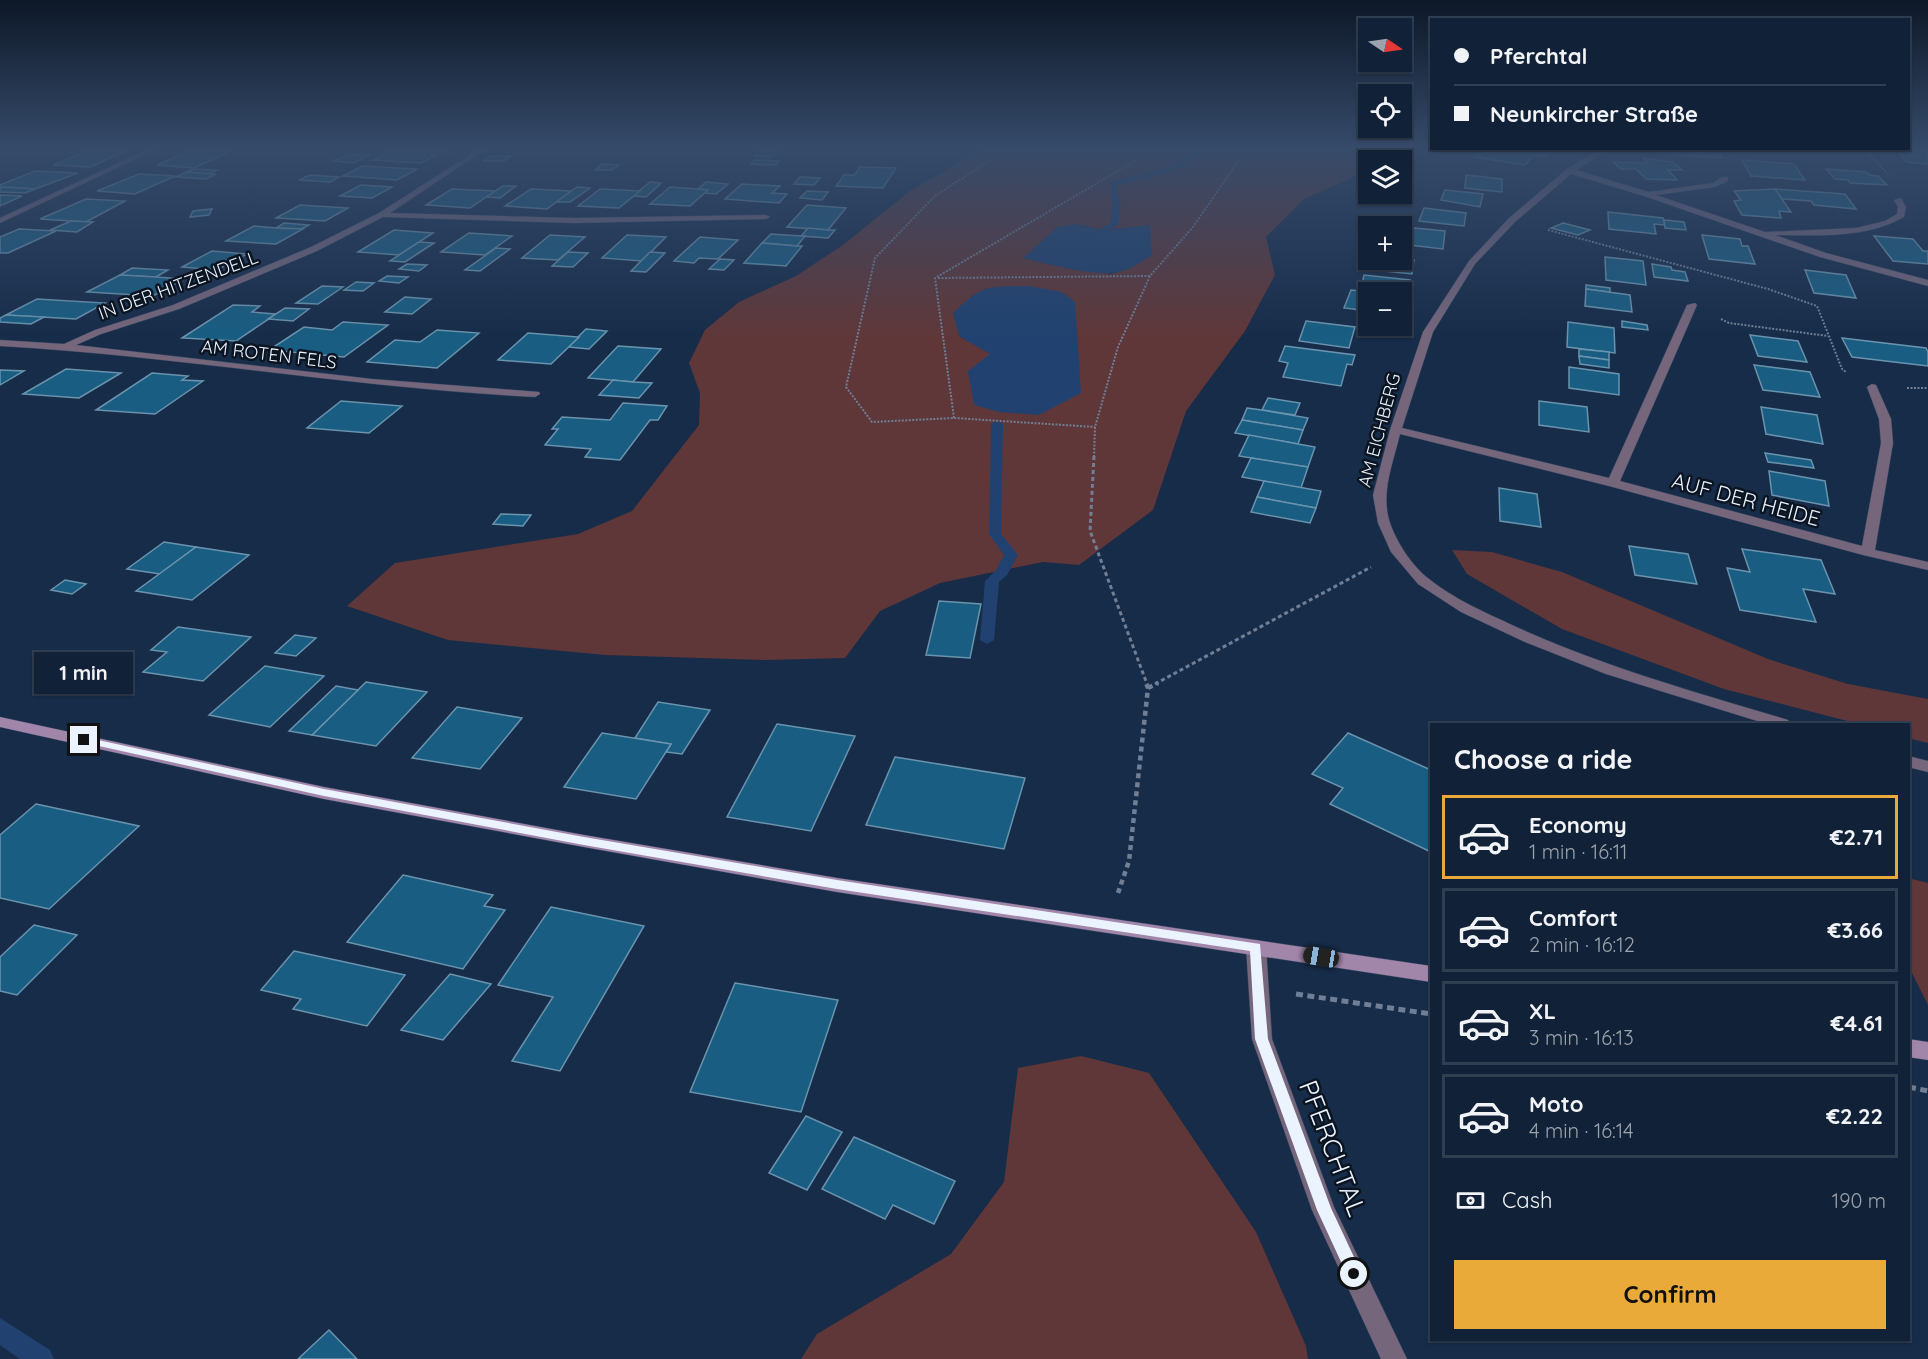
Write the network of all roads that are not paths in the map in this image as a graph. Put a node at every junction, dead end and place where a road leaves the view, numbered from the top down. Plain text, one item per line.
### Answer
1 (24, 210) edge
2 (389, 210) edge
3 (1523, 210) edge
4 (1692, 210) edge
5 (1902, 210) edge
6 (382, 215) junction
7 (766, 217) dead end
8 (0, 221) edge
9 (1757, 234) junction
10 (1928, 283) edge
11 (1692, 305) road end
12 (0, 344) edge
13 (67, 346) junction
14 (1872, 387) dead end
15 (535, 394) dead end
16 (1396, 430) junction
17 (1613, 483) junction
18 (1868, 552) junction
19 (1928, 566) edge
20 (0, 722) edge
21 (1779, 723) edge
22 (1910, 762) edge
23 (1928, 767) edge
24 (1256, 947) junction
25 (1430, 974) edge
26 (1910, 1048) edge
27 (1928, 1051) edge
28 (1395, 1359) edge

1 - 8 street
2 - 6 street, IN DER HITZENDELL
3 - 16 street, AM EICHBERG
4 - 9 street
5 - 9 street
6 - 7 street
6 - 13 street, IN DER HITZENDELL
9 - 10 street
11 - 17 street
12 - 13 street, AM ROTEN FELS
13 - 15 street, AM ROTEN FELS
14 - 18 street
16 - 17 street, AUF DER HEIDE
16 - 21 street, AM EICHBERG
17 - 18 street, AUF DER HEIDE
18 - 19 street, AUF DER HEIDE
20 - 24 main road
22 - 23 street
24 - 25 main road
24 - 28 street, PFERCHTAL
26 - 27 main road

